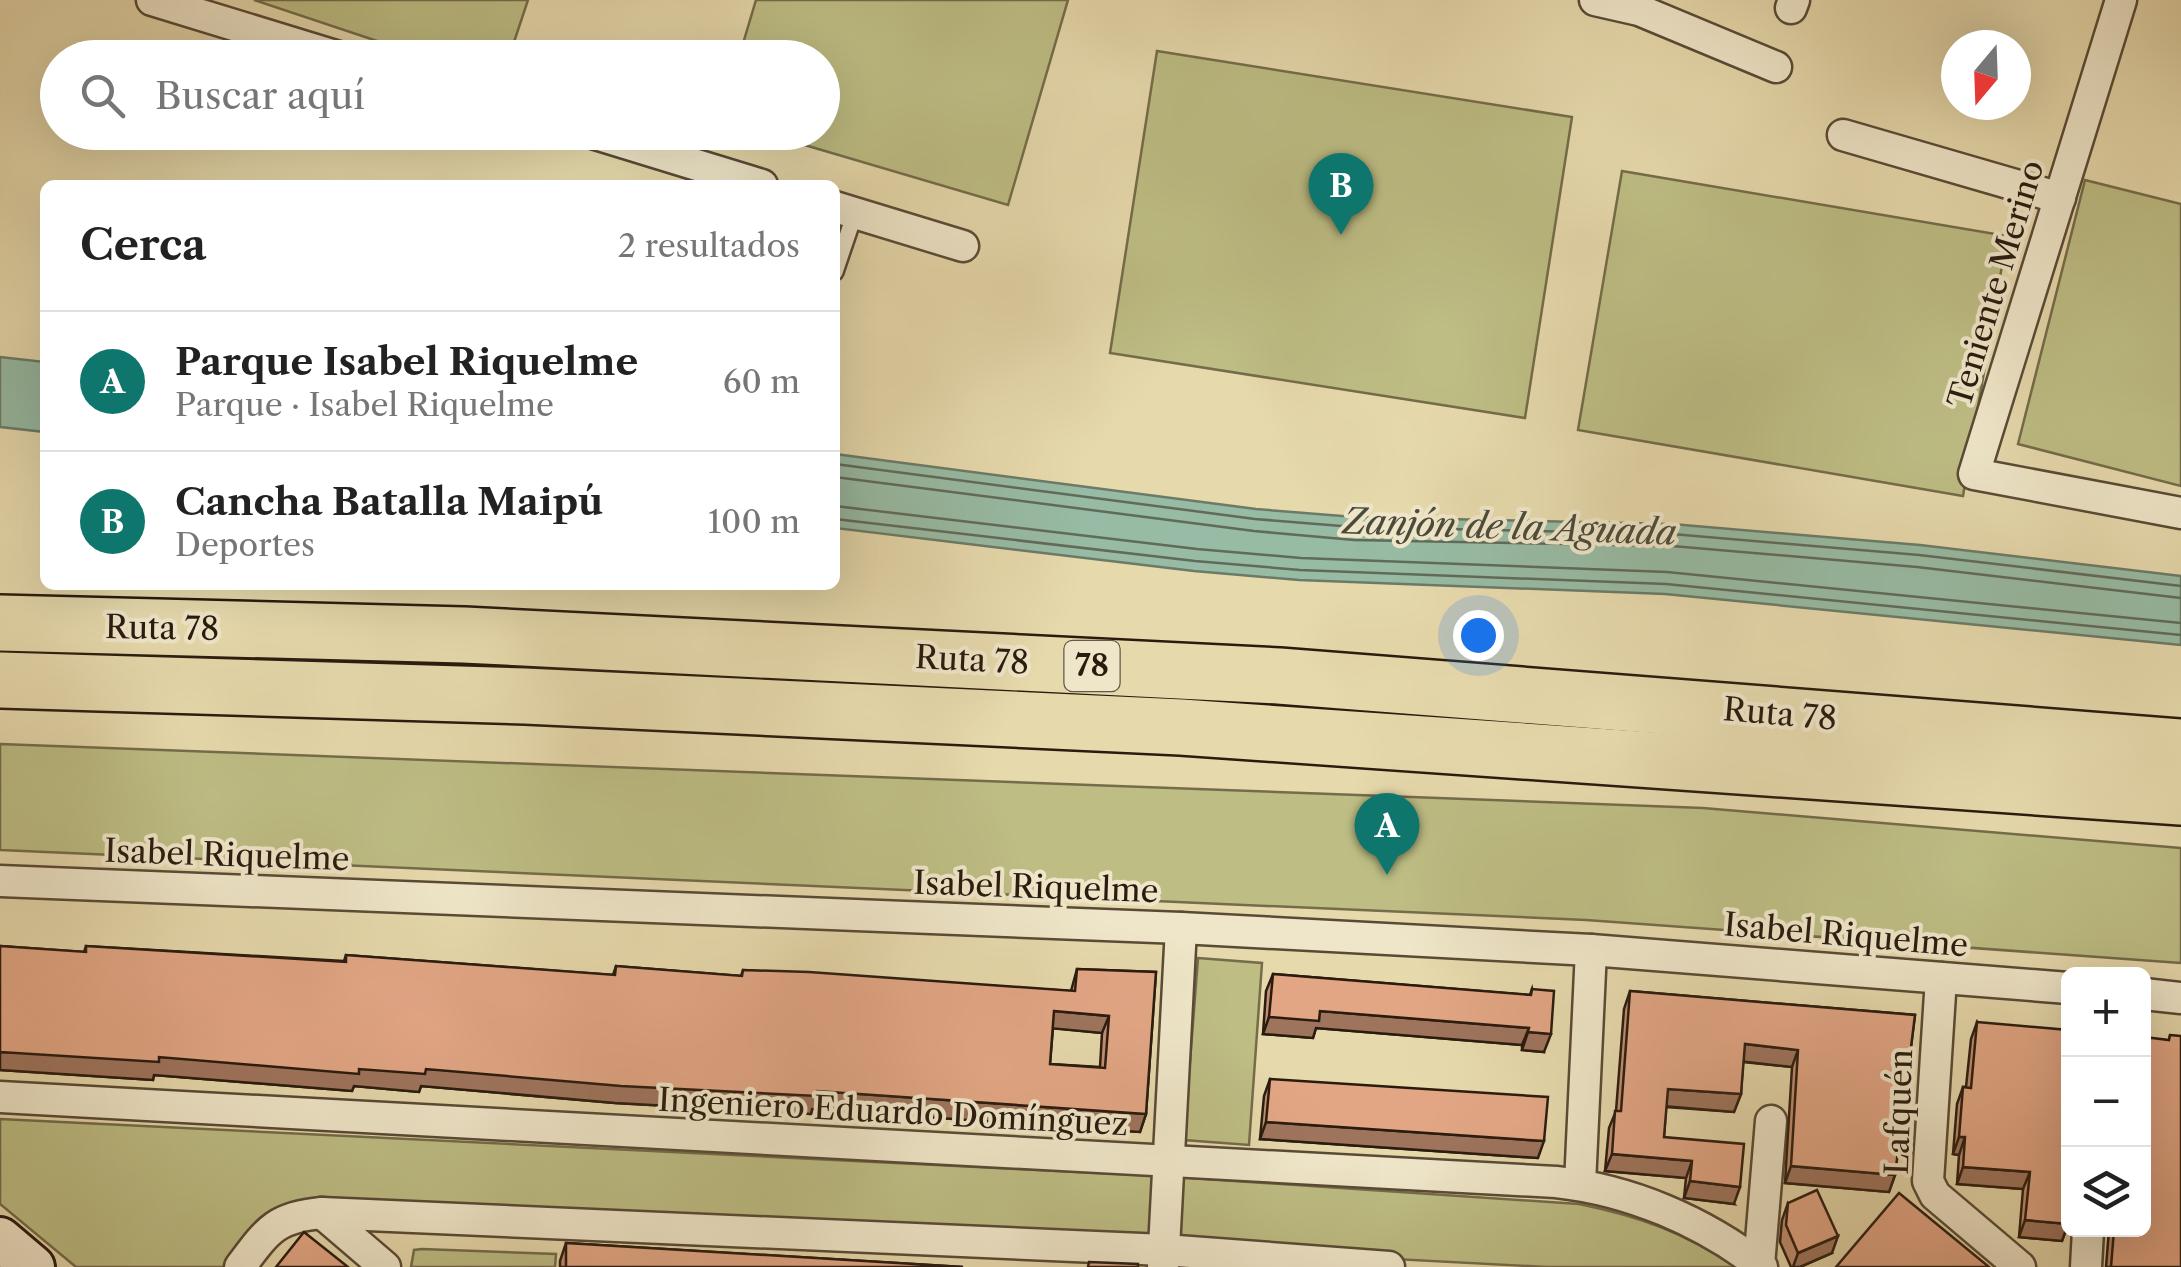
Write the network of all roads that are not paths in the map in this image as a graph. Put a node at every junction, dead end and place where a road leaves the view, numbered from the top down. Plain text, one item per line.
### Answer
1 (152, 0) edge
2 (1595, 0) edge
3 (2121, 0) edge
4 (283, 40) edge
5 (1776, 67) dead end
6 (1843, 135) dead end
7 (648, 150) edge
8 (746, 180) edge
9 (2060, 198) junction
10 (845, 210) edge
11 (840, 241) edge
12 (963, 246) dead end
13 (2181, 513) edge
14 (0, 623) edge
15 (0, 680) edge
16 (2181, 747) edge
17 (2181, 798) edge
18 (0, 881) edge
19 (1181, 928) junction
20 (1591, 950) junction
21 (1940, 978) junction
22 (2061, 987) edge
23 (2151, 995) edge
24 (2181, 998) edge
25 (0, 1097) edge
26 (1770, 1121) dead end
27 (1168, 1162) junction
28 (1580, 1184) junction
29 (322, 1213) junction
30 (2088, 1237) edge
31 (0, 1239) edge
32 (1164, 1259) edge
33 (1761, 1266) edge
34 (34, 1267) edge
35 (240, 1267) edge
36 (385, 1267) edge
37 (1390, 1267) edge
38 (2020, 1267) edge
39 (2086, 1267) edge

1 - 4 street
2 - 5 street
3 - 9 street, Teniente Merino
6 - 9 street
7 - 8 street
9 - 13 street, Teniente Merino
10 - 11 lane
10 - 12 street
14 - 16 highway, Ruta 78 / 78
15 - 17 highway, Ruta 78 / 78
18 - 19 street, Isabel Riquelme
19 - 20 street, Isabel Riquelme
19 - 27 street
20 - 21 street, Isabel Riquelme
20 - 28 street
21 - 22 street, Isabel Riquelme
21 - 38 street, Lafquén
23 - 24 street
25 - 27 street, Ingeniero Eduardo Domínguez
26 - 33 street
27 - 28 street, Ingeniero Eduardo Domínguez
27 - 32 street
28 - 33 street, Ingeniero Eduardo Domínguez
29 - 32 street
29 - 35 street
29 - 36 street
30 - 39 street
31 - 34 street
32 - 37 street

